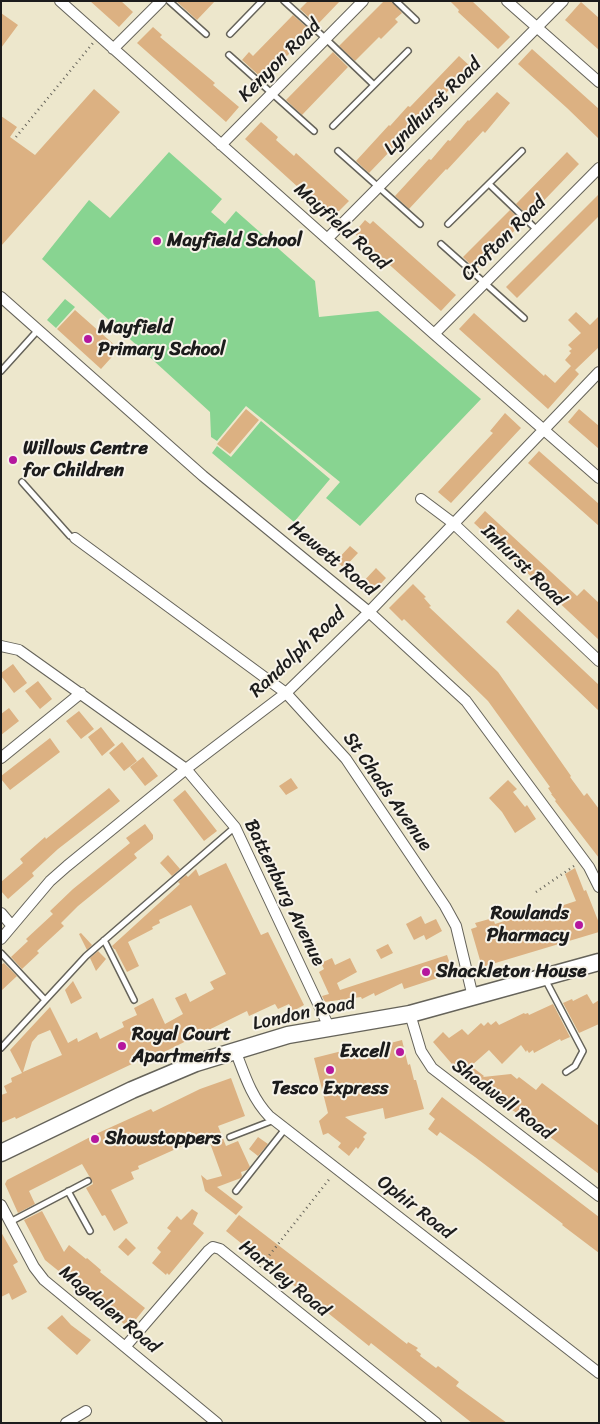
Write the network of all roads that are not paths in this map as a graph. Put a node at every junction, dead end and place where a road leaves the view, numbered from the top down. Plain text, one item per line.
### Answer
1 (60, 1) edge
2 (161, 1) edge
3 (169, 1) edge
4 (262, 1) edge
5 (284, 1) edge
6 (363, 1) edge
7 (396, 1) edge
8 (508, 1) edge
9 (563, 1) edge
10 (416, 20) dead end
11 (537, 28) junction
12 (206, 34) dead end
13 (230, 34) dead end
14 (326, 39) junction
15 (113, 50) junction
16 (408, 51) dead end
17 (229, 55) dead end
18 (599, 82) edge
19 (374, 85) junction
20 (272, 94) junction
21 (332, 126) dead end
22 (314, 131) dead end
23 (222, 145) junction
24 (522, 151) dead end
25 (338, 152) dead end
26 (599, 168) edge
27 (490, 184) junction
28 (378, 188) junction
29 (420, 224) dead end
30 (448, 224) dead end
31 (537, 230) junction
32 (328, 238) junction
33 (442, 244) dead end
34 (485, 283) junction
35 (1, 297) edge
36 (524, 318) dead end
37 (38, 330) junction
38 (434, 334) junction
39 (1, 371) edge
40 (599, 372) edge
41 (543, 429) junction
42 (599, 478) edge
43 (22, 482) dead end
44 (421, 499) dead end
45 (453, 523) junction
46 (75, 538) joint
47 (369, 612) junction
48 (1, 646) edge
49 (599, 661) edge
50 (81, 693) junction
51 (286, 693) junction
52 (1, 758) edge
53 (186, 769) junction
54 (235, 827) junction
55 (598, 881) edge
56 (1, 913) edge
57 (12, 926) junction
58 (1, 939) edge
59 (104, 940) junction
60 (1, 953) edge
61 (598, 963) edge
62 (544, 978) junction
63 (473, 998) junction
64 (45, 1000) junction
65 (134, 1000) dead end
66 (410, 1014) junction
67 (329, 1027) junction
68 (1, 1048) edge
69 (235, 1050) junction
70 (566, 1072) dead end
71 (274, 1120) junction
72 (285, 1129) junction
73 (230, 1137) dead end
74 (1, 1153) edge
75 (88, 1181) dead end
76 (68, 1191) junction
77 (236, 1191) dead end
78 (599, 1196) edge
79 (1, 1205) edge
80 (10, 1222) junction
81 (90, 1231) dead end
82 (125, 1347) junction
83 (599, 1373) edge
84 (86, 1411) dead end
85 (66, 1423) edge
86 (217, 1423) edge
87 (436, 1423) edge

1 - 15 street, Mayfield Road
2 - 15 street
3 - 12 lane
4 - 13 lane
5 - 14 lane
6 - 14 street, Kenyon Road
7 - 10 lane
8 - 11 street
9 - 11 street, Lyndhurst Road
11 - 18 street
11 - 28 street, Lyndhurst Road
14 - 19 lane
14 - 20 street, Kenyon Road
15 - 23 street, Mayfield Road
16 - 19 lane
17 - 20 lane
19 - 21 lane
20 - 22 lane
20 - 23 street, Kenyon Road
23 - 32 street, Mayfield Road
24 - 27 lane
25 - 28 lane
26 - 31 street, Crofton Road
27 - 30 lane
27 - 31 lane
28 - 29 lane
28 - 32 street, Lyndhurst Road
31 - 34 street, Crofton Road
32 - 38 street, Mayfield Road
33 - 34 lane
34 - 36 lane
34 - 38 street, Crofton Road
35 - 37 street, Hewett Road
37 - 39 lane
37 - 47 street, Hewett Road
38 - 41 street, Mayfield Road
40 - 41 street, Randolph Road
41 - 42 street, Mayfield Road
41 - 45 street, Randolph Road
43 - 46 lane
44 - 45 street, Inhurst Road
45 - 47 street, Randolph Road
45 - 49 street, Inhurst Road
46 - 51 street, St Chads Avenue
47 - 51 street, Randolph Road
47 - 55 street, Hewett Road
48 - 50 street, Battenburg Avenue
50 - 52 street
50 - 53 street, Battenburg Avenue
51 - 53 street, Randolph Road
51 - 63 street, St Chads Avenue
53 - 54 street, Battenburg Avenue
53 - 57 street, Randolph Road
54 - 59 lane
54 - 67 street, Battenburg Avenue
56 - 57 street
57 - 58 street, Randolph Road
59 - 64 lane
59 - 65 lane
60 - 64 lane
61 - 62 main road, London Road
62 - 63 main road, London Road
62 - 70 lane
63 - 66 main road, London Road
64 - 68 lane
66 - 67 main road, London Road
66 - 78 street, Shadwell Road
67 - 69 main road, London Road
69 - 71 street, Ophir Road
69 - 74 main road, London Road
71 - 72 street, Ophir Road
71 - 73 lane
72 - 77 lane
72 - 83 street, Ophir Road
75 - 76 lane
76 - 80 lane
76 - 81 lane
79 - 80 street, Magdalen Road
80 - 82 street, Magdalen Road
82 - 86 street, Magdalen Road
82 - 87 street, Hartley Road
84 - 85 street

